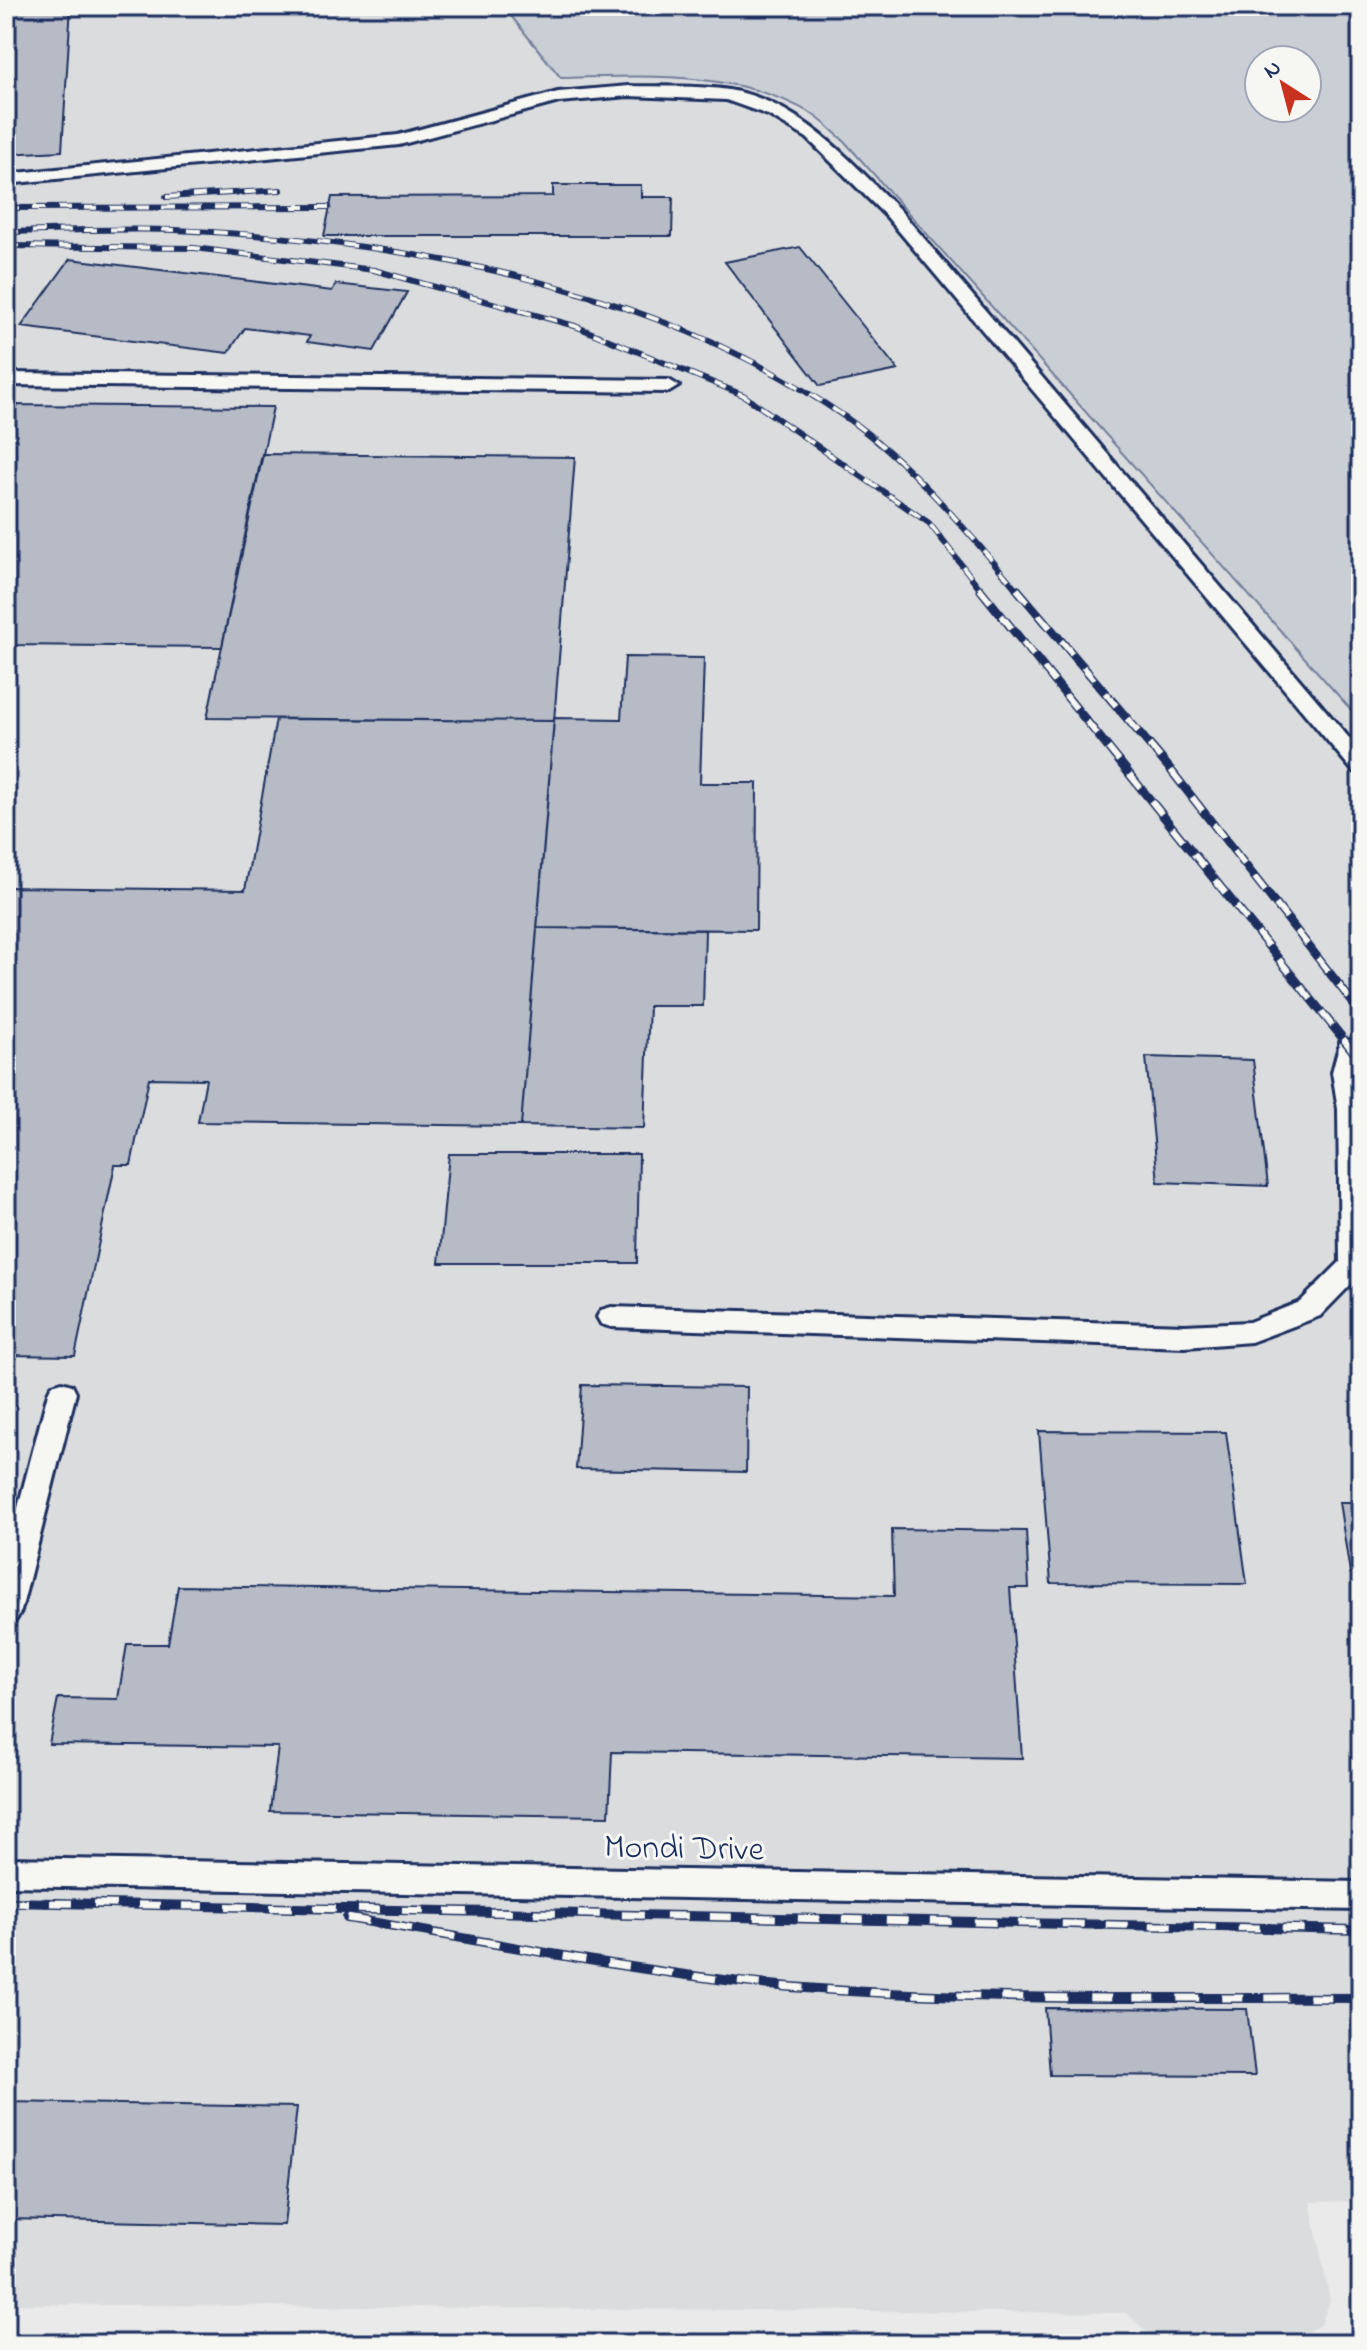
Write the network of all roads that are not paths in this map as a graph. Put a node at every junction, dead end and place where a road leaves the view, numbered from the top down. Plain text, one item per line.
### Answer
1 (6, 179) edge
2 (6, 379) edge
3 (669, 386) dead end
4 (1361, 766) edge
5 (1361, 1047) edge
6 (611, 1317) dead end
7 (62, 1393) dead end
8 (13, 1550) edge
9 (6, 1611) edge
10 (6, 1872) edge
11 (1361, 1896) edge

1 - 4 lane
2 - 3 lane
5 - 6 lane
7 - 8 lane
8 - 9 lane
10 - 11 lane, Mondi Drive

